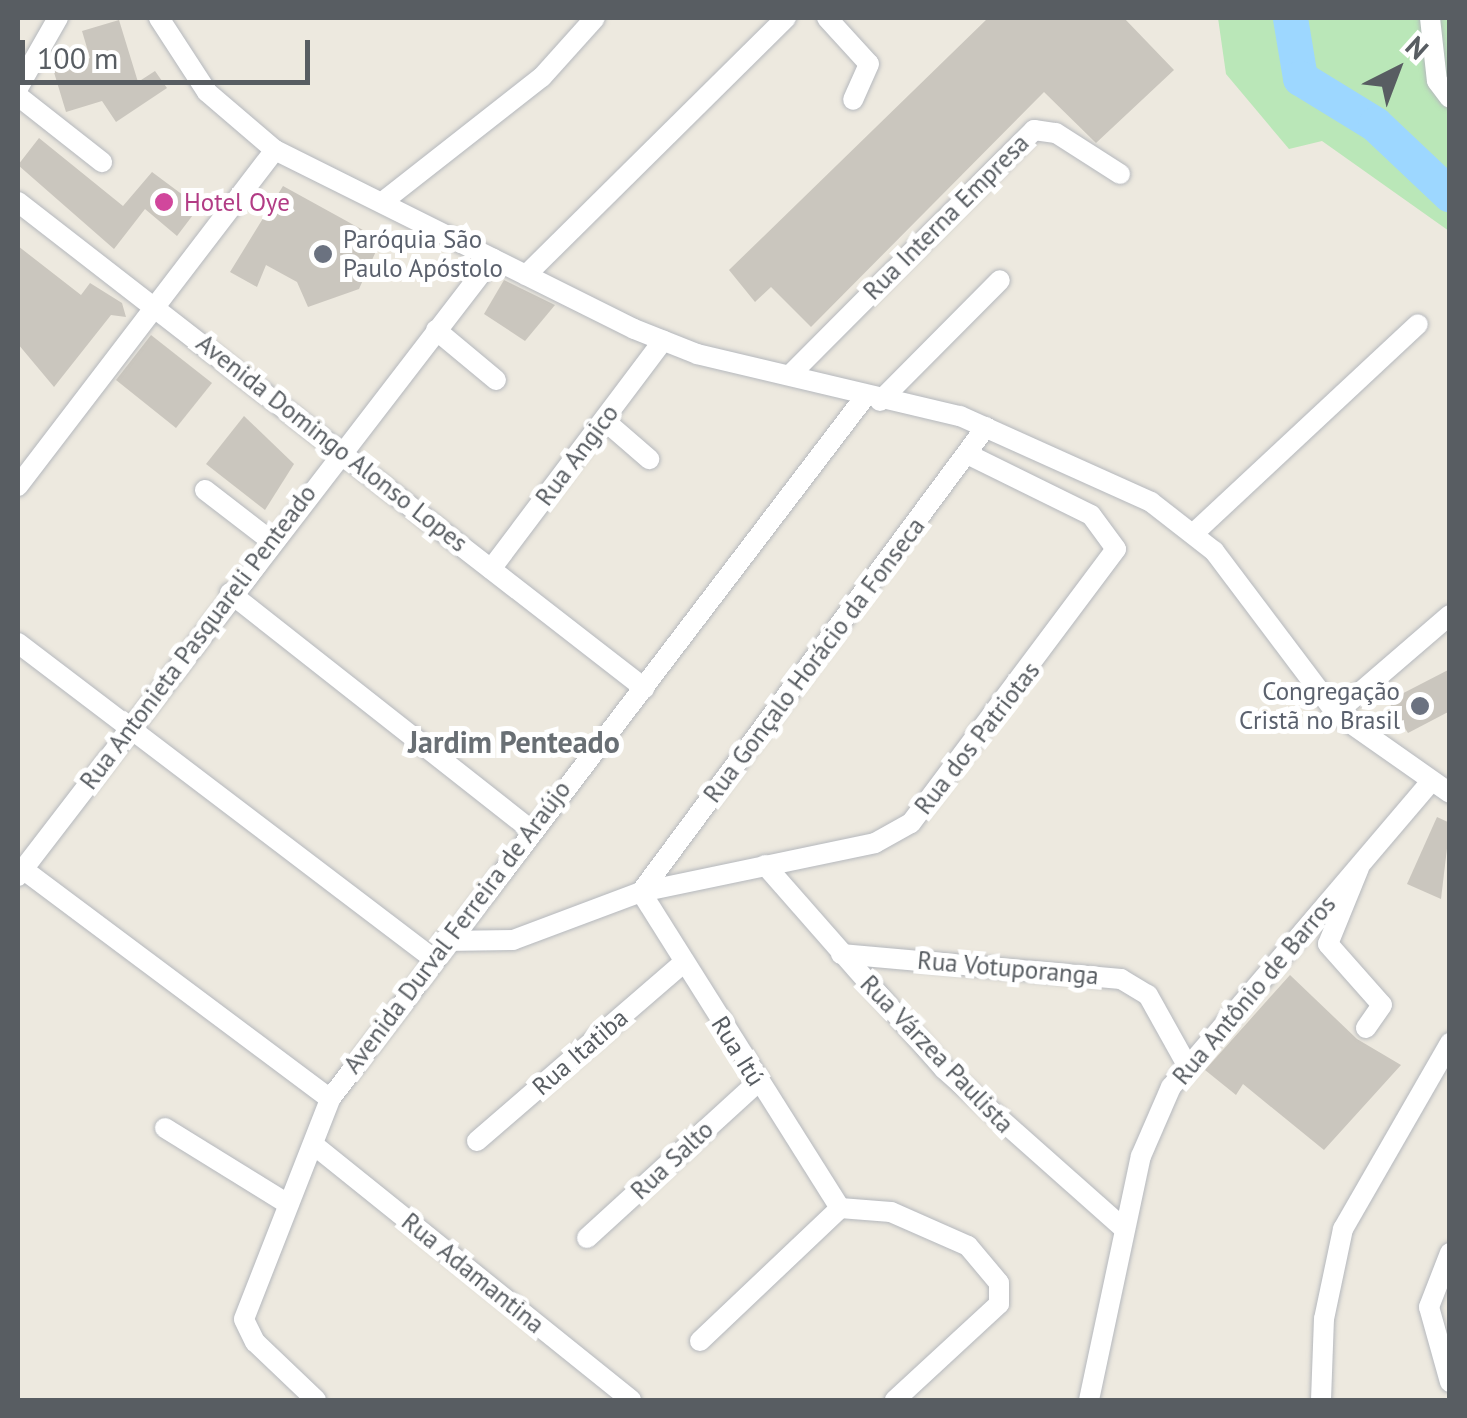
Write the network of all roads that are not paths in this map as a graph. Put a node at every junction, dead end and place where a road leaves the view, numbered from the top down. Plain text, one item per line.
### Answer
1 (58, 18) edge
2 (158, 18) edge
3 (594, 18) edge
4 (786, 18) edge
5 (827, 18) edge
6 (1430, 18) edge
7 (18, 88) edge
8 (18, 96) edge
9 (1450, 98) edge
10 (853, 100) dead end
11 (276, 150) junction
12 (102, 162) dead end
13 (1120, 174) dead end
14 (385, 200) junction
15 (18, 202) edge
16 (493, 258) junction
17 (526, 275) junction
18 (1000, 280) dead end
19 (158, 305) junction
20 (1418, 324) dead end
21 (436, 330) junction
22 (663, 341) junction
23 (790, 375) junction
24 (496, 380) dead end
25 (872, 399) junction
26 (604, 420) junction
27 (986, 427) junction
28 (341, 451) junction
29 (967, 454) junction
30 (649, 459) dead end
31 (18, 486) edge
32 (205, 490) dead end
33 (1194, 533) junction
34 (271, 540) junction
35 (491, 569) junction
36 (230, 593) junction
37 (1450, 615) edge
38 (18, 644) edge
39 (644, 688) junction
40 (1336, 714) junction
41 (126, 727) junction
42 (1440, 788) edge
43 (528, 828) junction
44 (765, 864) junction
45 (1360, 866) junction
46 (20, 873) edge
47 (641, 892) junction
48 (437, 949) junction
49 (841, 954) junction
50 (682, 964) junction
51 (1366, 1028) dead end
52 (1450, 1043) edge
53 (1188, 1067) junction
54 (758, 1082) junction
55 (330, 1099) junction
56 (165, 1128) dead end
57 (477, 1141) dead end
58 (314, 1145) junction
59 (288, 1204) junction
60 (840, 1208) junction
61 (1123, 1228) junction
62 (587, 1238) dead end
63 (1450, 1253) edge
64 (700, 1341) dead end
65 (920, 1378) junction
66 (1450, 1382) edge
67 (316, 1400) edge
68 (631, 1400) edge
69 (895, 1400) edge
70 (918, 1400) edge
71 (1088, 1400) edge
72 (1321, 1400) edge

1 - 7 street
2 - 11 street
3 - 14 street
4 - 17 street
5 - 10 street
6 - 9 street
8 - 12 street
11 - 14 street
11 - 19 street
13 - 23 street, Rua Interna Empresa
14 - 16 street
15 - 19 street, Avenida Domingo Alonso Lopes
16 - 17 street
16 - 21 street, Rua Antonieta Pasquareli Penteado
17 - 22 street
18 - 25 street, Avenida Durval Ferreira de Araújo
19 - 28 street, Avenida Domingo Alonso Lopes
19 - 31 street
20 - 33 street
21 - 24 street
21 - 28 street, Rua Antonieta Pasquareli Penteado
22 - 23 street
22 - 26 street, Rua Angico
23 - 25 street
25 - 27 street
25 - 39 street, Avenida Durval Ferreira de Araújo
26 - 30 street
26 - 35 street, Rua Angico
27 - 29 street, Rua Gonçalo Horácio da Fonseca
27 - 33 street
28 - 34 street, Rua Antonieta Pasquareli Penteado
28 - 35 street, Avenida Domingo Alonso Lopes
29 - 44 street, Rua dos Patriotas
29 - 47 street, Rua Gonçalo Horácio da Fonseca
32 - 34 street
33 - 40 street
34 - 36 street, Rua Antonieta Pasquareli Penteado
35 - 39 street, Avenida Domingo Alonso Lopes
36 - 41 street, Rua Antonieta Pasquareli Penteado
36 - 43 street
37 - 40 street
38 - 41 street
39 - 43 street, Avenida Durval Ferreira de Araújo
40 - 42 street
41 - 46 street, Rua Antonieta Pasquareli Penteado
41 - 48 street
42 - 45 street, Rua Antônio de Barros
43 - 48 street, Avenida Durval Ferreira de Araújo
44 - 47 street, Rua dos Patriotas
44 - 49 street, Rua Várzea Paulista
45 - 51 street
45 - 53 street, Rua Antônio de Barros
46 - 55 street
47 - 48 street, Rua dos Patriotas
47 - 50 street, Rua Itú
48 - 55 street, Avenida Durval Ferreira de Araújo
49 - 53 street, Rua Votuporanga
49 - 61 street, Rua Várzea Paulista
50 - 54 street, Rua Itú
50 - 57 street, Rua Itatiba
52 - 72 street
53 - 61 street, Rua Antônio de Barros
54 - 60 street, Rua Itú
54 - 62 street, Rua Salto
55 - 58 street, Avenida Durval Ferreira de Araújo
56 - 59 street
58 - 59 street, Avenida Durval Ferreira de Araújo
58 - 68 street, Rua Adamantina
59 - 67 street, Avenida Durval Ferreira de Araújo
60 - 64 street
60 - 65 street
61 - 71 street, Rua Antônio de Barros
63 - 66 street
65 - 69 street
65 - 70 street

